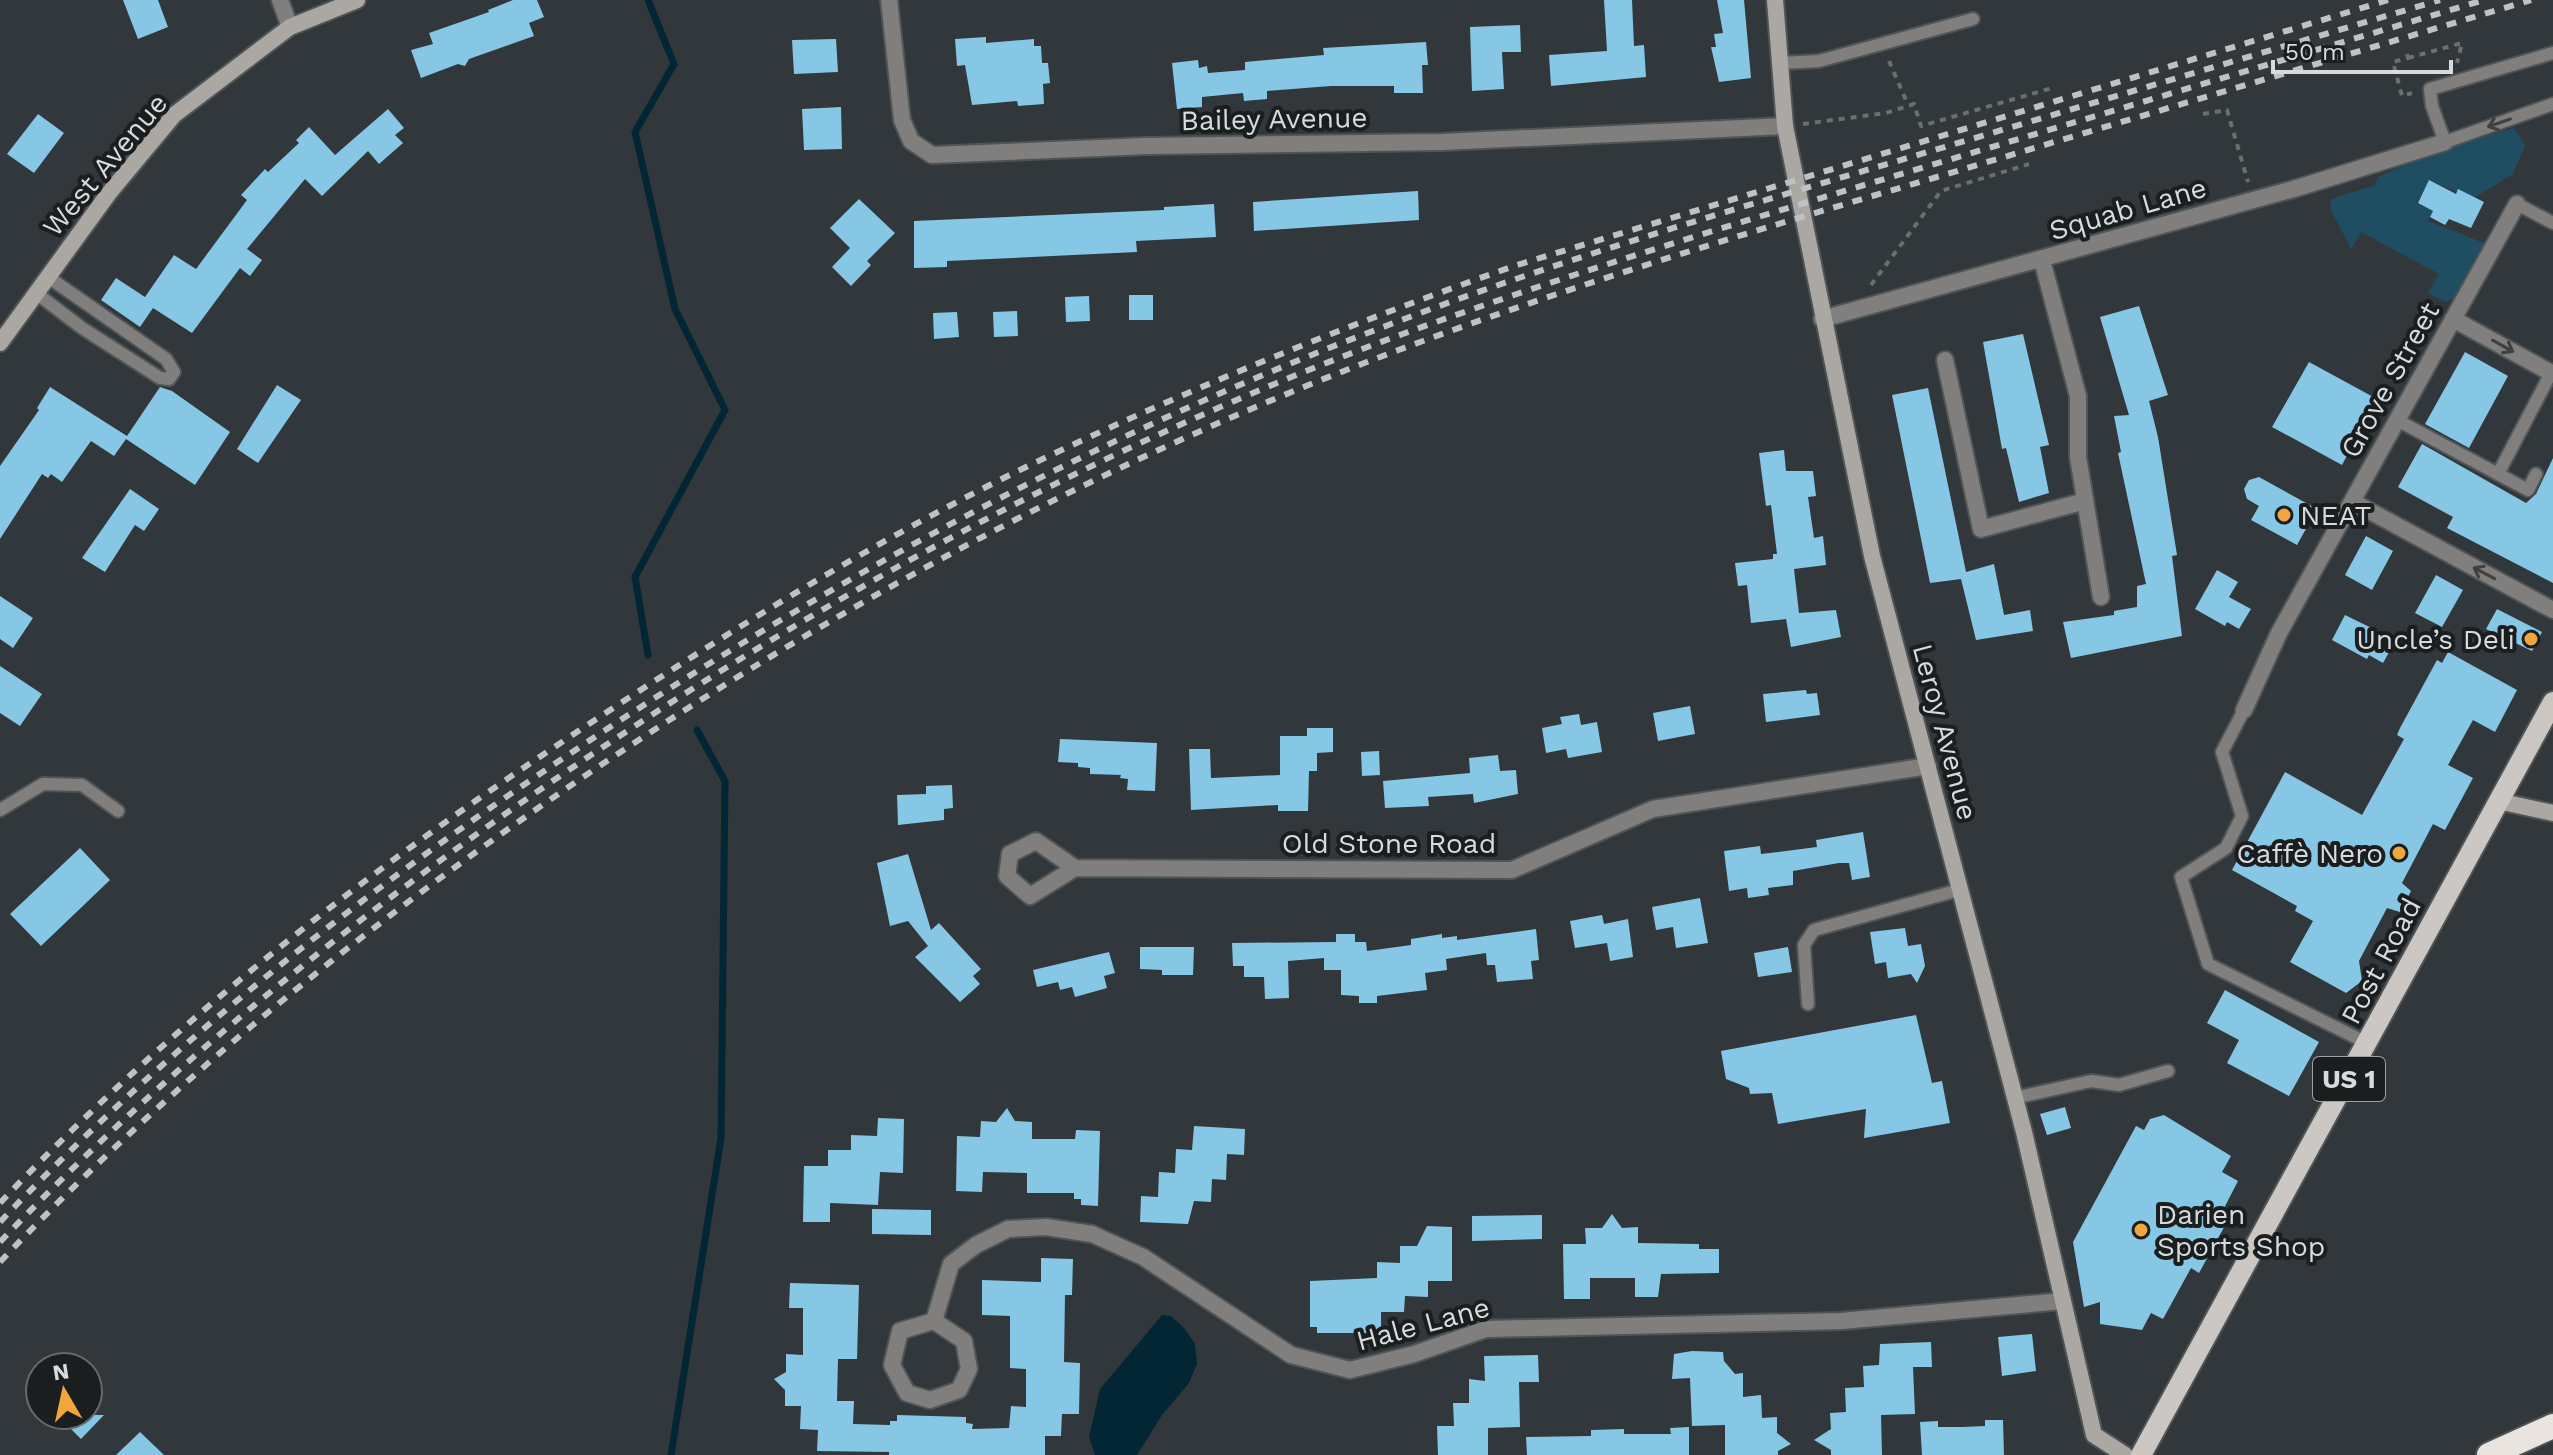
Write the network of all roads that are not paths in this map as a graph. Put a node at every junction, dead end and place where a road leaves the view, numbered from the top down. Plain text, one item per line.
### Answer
1 (280, 0) edge
2 (357, 0) edge
3 (889, 0) edge
4 (1775, 0) edge
5 (1973, 19) dead end
6 (290, 27) junction
7 (2553, 53) edge
8 (1781, 63) junction
9 (2553, 104) edge
10 (1785, 126) junction
11 (2445, 142) junction
12 (2517, 204) joint
13 (2553, 223) edge
14 (2042, 260) junction
15 (48, 277) junction
16 (36, 293) junction
17 (1822, 319) junction
18 (2453, 319) junction
19 (0, 343) edge
20 (1945, 360) dead end
21 (2552, 373) edge
22 (2397, 420) junction
23 (2498, 474) junction
24 (2536, 474) dead end
25 (2085, 501) junction
26 (2353, 502) junction
27 (2101, 597) dead end
28 (2553, 610) edge
29 (2553, 702) edge
30 (2244, 710) joint
31 (1928, 766) junction
32 (2498, 801) junction
33 (0, 811) edge
34 (118, 811) dead end
35 (2553, 813) edge
36 (1075, 868) dead end
37 (1959, 890) junction
38 (1808, 1004) dead end
39 (2369, 1044) junction
40 (2168, 1071) dead end
41 (2014, 1098) junction
42 (2063, 1301) junction
43 (934, 1321) junction
44 (2553, 1426) edge
45 (2125, 1455) edge
46 (2141, 1455) edge
47 (2489, 1455) edge

1 - 6 street
2 - 6 street, West Avenue
3 - 10 street, Bailey Avenue
4 - 8 street, Leroy Avenue
5 - 8 lane
6 - 15 street, West Avenue
7 - 11 lane
8 - 10 street, Leroy Avenue
9 -> 11 lane
10 - 17 street, Leroy Avenue
11 - 14 street, Squab Lane
12 - 13 lane
12 - 18 street, Grove Street
14 - 17 street, Squab Lane
14 - 25 street
15 - 16 street, West Avenue
15 - 16 lane
16 - 19 street, West Avenue
17 - 31 street, Leroy Avenue
18 -> 21 street
18 - 22 street, Grove Street
20 - 25 street
21 - 23 lane
22 - 23 lane
22 - 26 street, Grove Street
23 - 24 lane
25 - 27 street
28 -> 26 street
26 - 30 street, Grove Street
29 - 32 main road, Post Road / US 1
30 - 39 lane
31 - 36 street, Old Stone Road
31 - 37 street, Leroy Avenue
32 - 35 street
32 - 39 main road, Post Road / US 1
33 - 34 lane
37 - 38 lane
37 - 41 street, Leroy Avenue
39 - 46 main road, Post Road / US 1
40 - 41 lane
41 - 42 street, Leroy Avenue
42 - 43 street, Hale Lane
42 - 45 street, Leroy Avenue
43 - 43 street
44 - 47 highway

